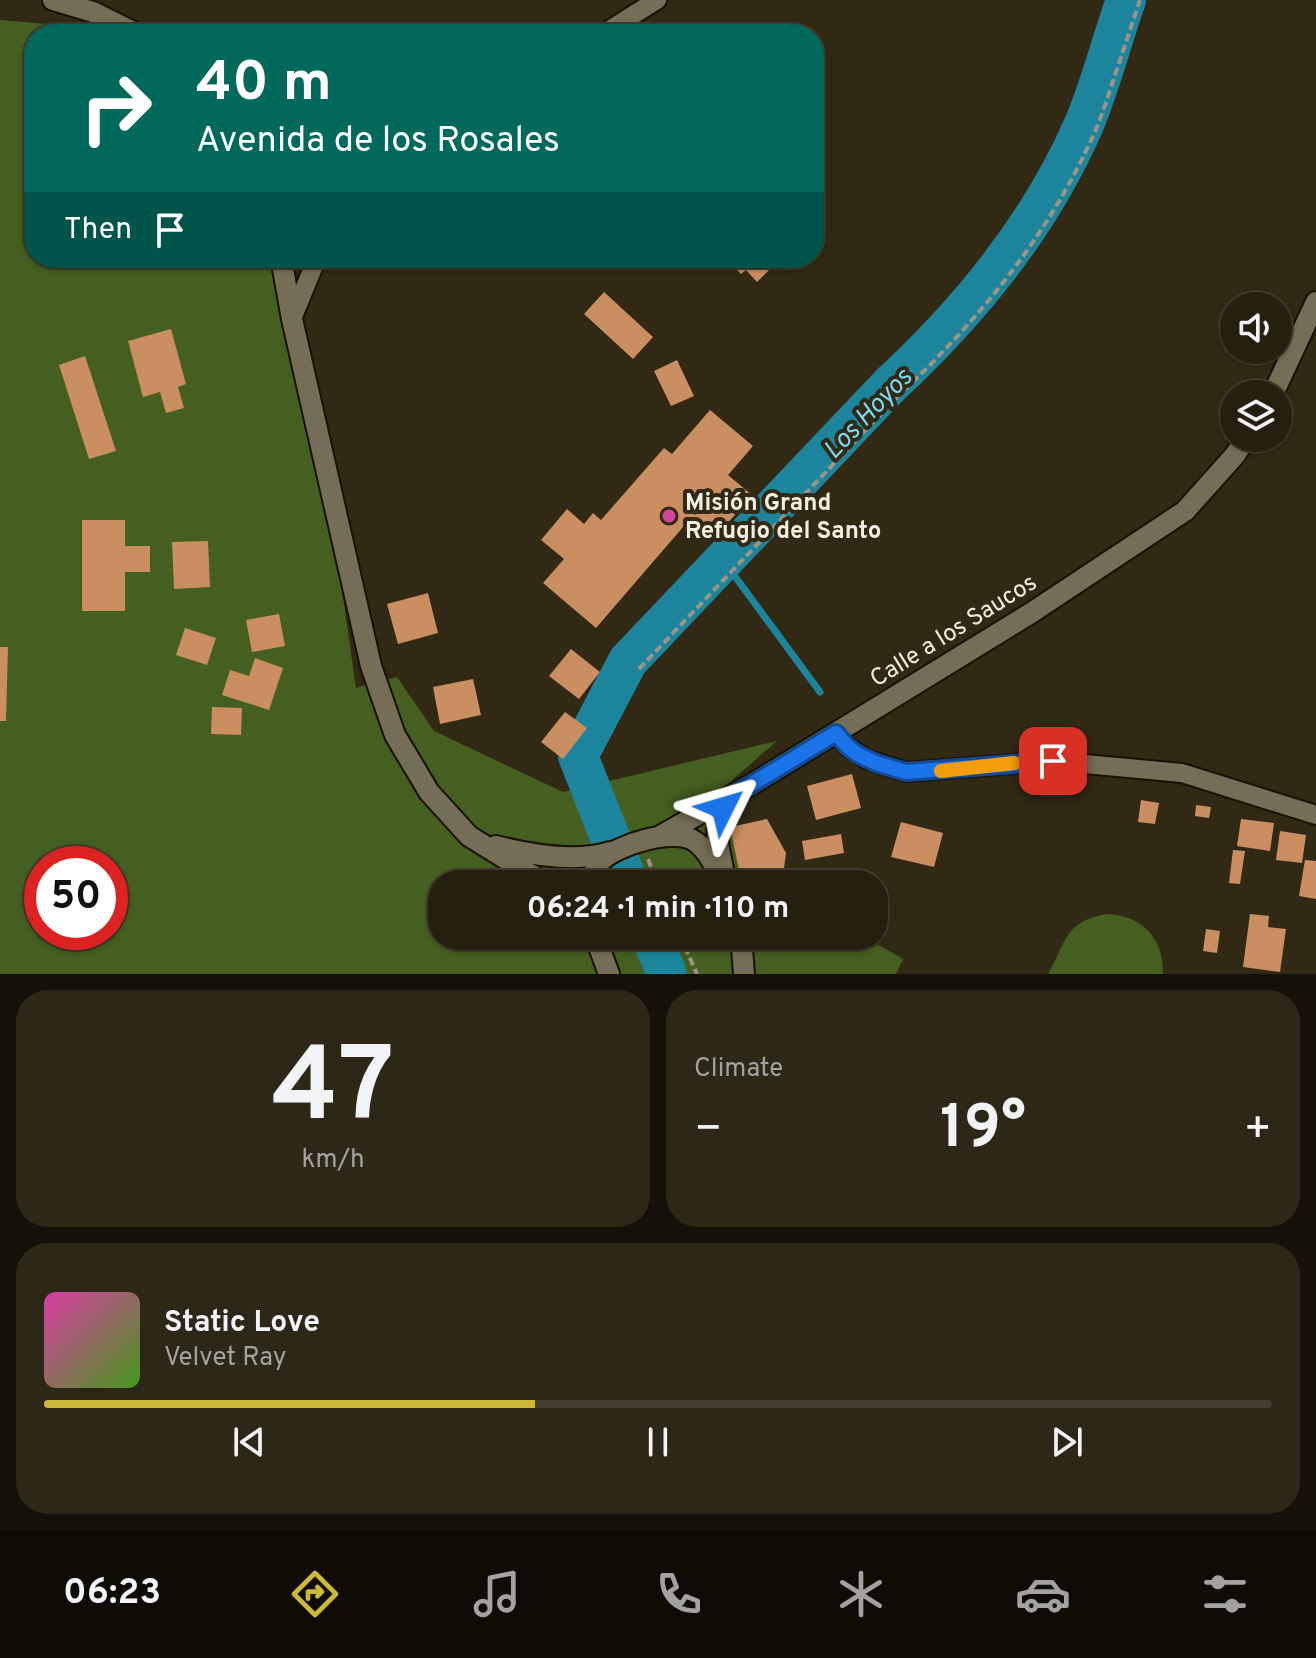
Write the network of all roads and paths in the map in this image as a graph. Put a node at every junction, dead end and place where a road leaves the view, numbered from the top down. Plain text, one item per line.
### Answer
1 (53, 0) edge
2 (657, 0) edge
3 (1140, 0) edge
4 (117, 24) edge
5 (619, 24) edge
6 (283, 268) edge
7 (313, 268) edge
8 (1316, 302) edge
9 (292, 319) junction
10 (1280, 380) edge
11 (1237, 452) edge
12 (639, 669) dead end
13 (836, 733) junction
14 (739, 792) junction
15 (1316, 815) edge
16 (662, 835) junction
17 (469, 836) junction
18 (641, 842) junction
19 (613, 851) junction
20 (524, 870) edge
21 (595, 870) edge
22 (652, 870) edge
23 (718, 870) edge
24 (723, 870) edge
25 (600, 950) edge
26 (686, 950) edge
27 (742, 950) edge
28 (609, 974) edge
29 (697, 974) edge
30 (744, 974) edge

1 - 4 main road
2 - 5 street
3 - 12 path
6 - 9 main road
7 - 9 street
8 - 10 main road
9 - 17 main road
11 - 13 main road, Calle a los Saucos
13 - 14 main road, Calle a los Saucos
13 - 15 street
14 - 16 main road, Calle a los Saucos
14 - 24 main road
16 - 18 main road, Calle a los Saucos
16 - 23 main road
17 - 19 main road, Calle a los Saucos
17 - 20 main road
18 - 19 main road, Calle a los Saucos
18 - 22 path
19 - 21 main road
25 - 28 main road
26 - 29 path
27 - 30 main road

